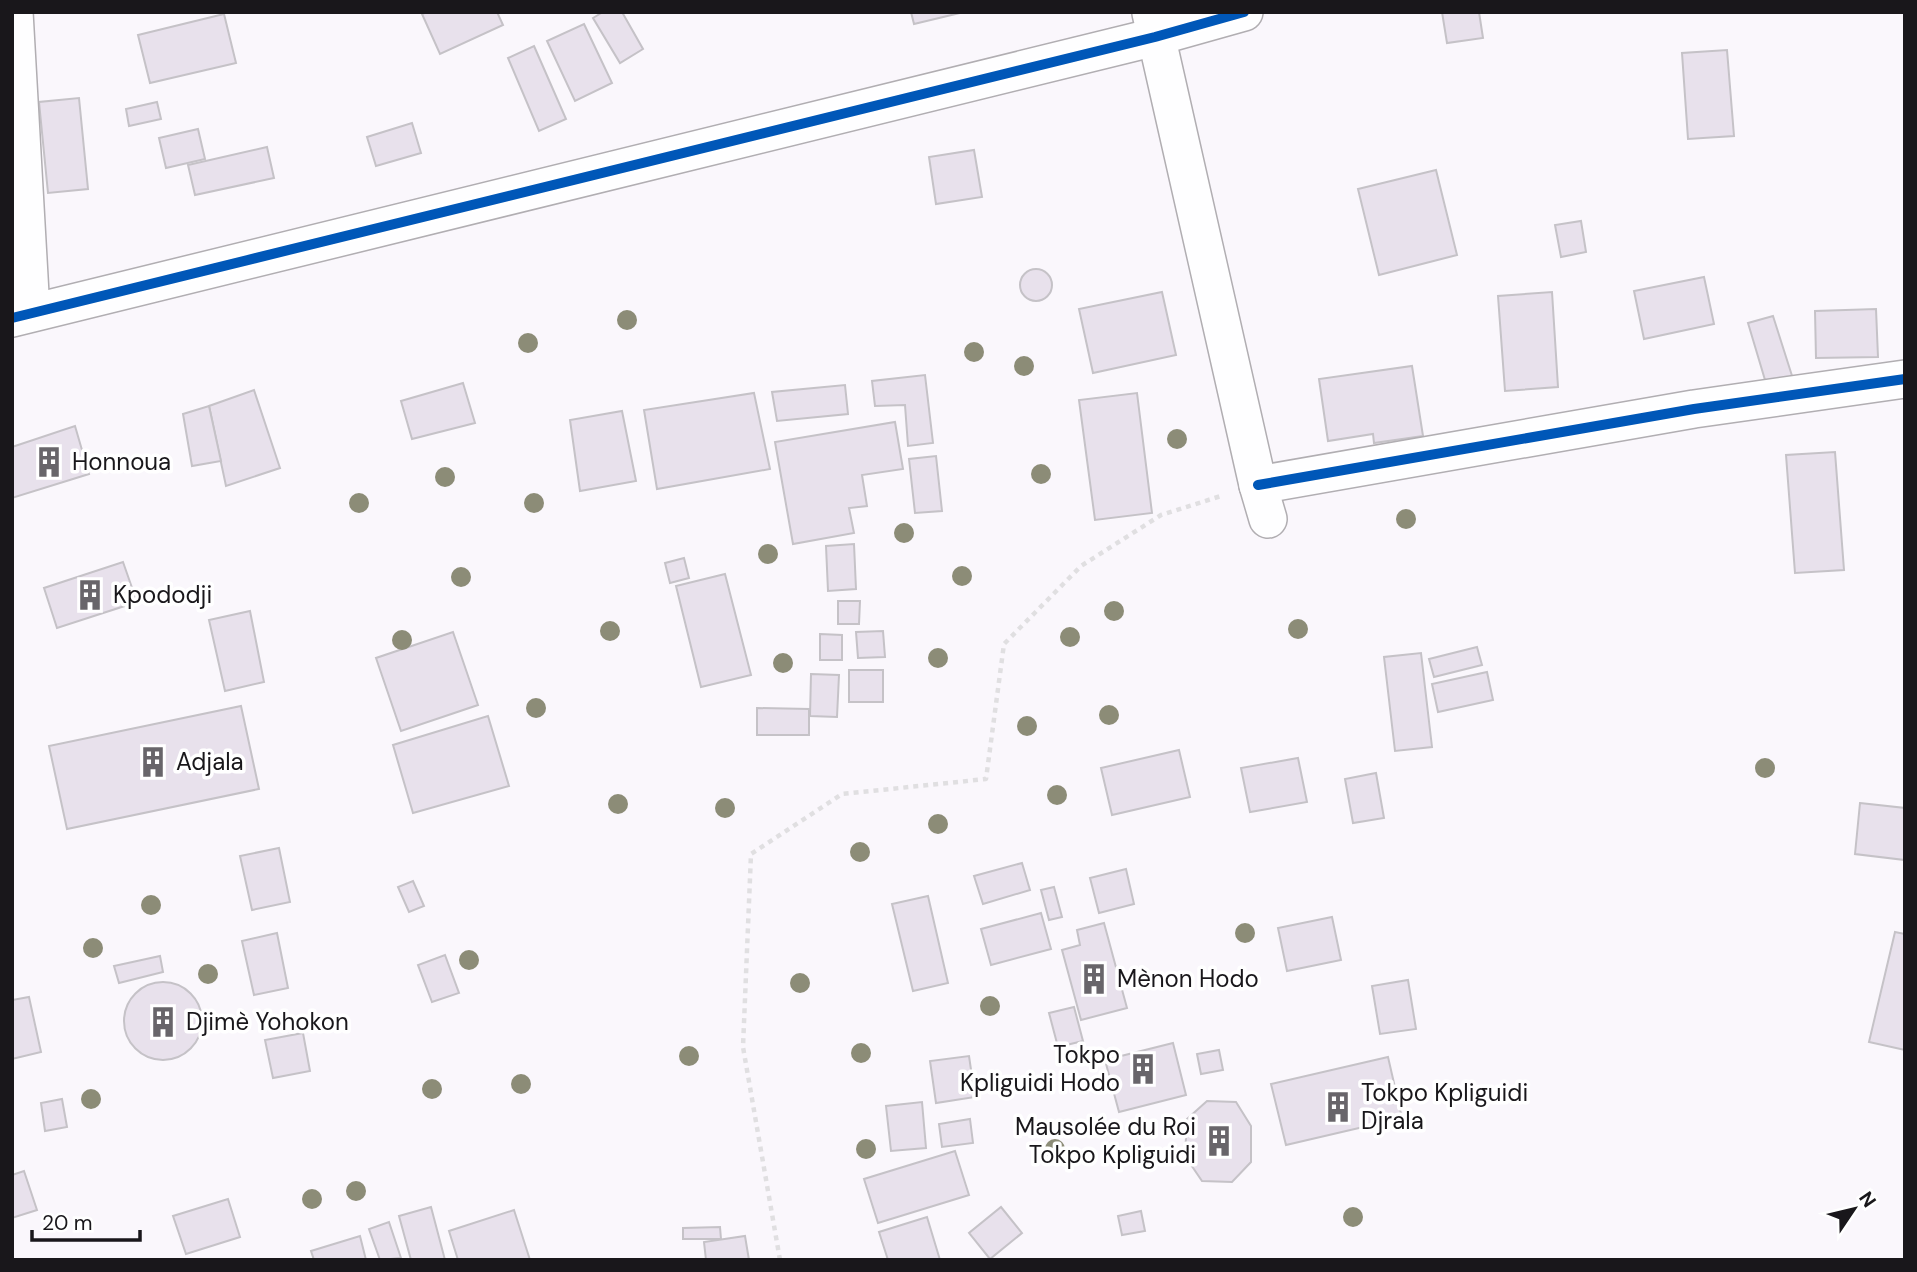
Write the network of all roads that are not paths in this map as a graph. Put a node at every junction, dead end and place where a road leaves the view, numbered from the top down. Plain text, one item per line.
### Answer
1 (14, 12) edge
2 (1244, 12) edge
3 (1153, 24) edge
4 (22, 315) edge
5 (1905, 379) edge
6 (1258, 485) junction
7 (1268, 519) dead end

1 - 4 street
2 - 3 street
3 - 4 street
3 - 6 street
5 - 6 street
6 - 7 street

